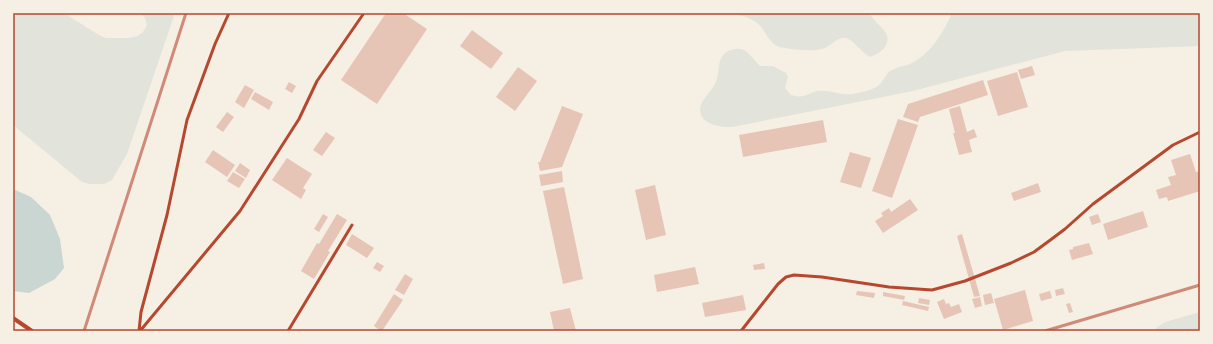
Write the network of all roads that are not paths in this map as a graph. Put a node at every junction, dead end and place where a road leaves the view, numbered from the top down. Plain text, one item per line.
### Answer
1 (229, 13) edge
2 (364, 13) edge
3 (1200, 132) edge
4 (352, 225) dead end
5 (13, 318) edge
6 (32, 331) edge
7 (140, 331) edge
8 (288, 331) edge
9 (741, 331) edge

1 - 7 lane
2 - 7 lane
3 - 9 lane
4 - 8 lane
5 - 6 street

